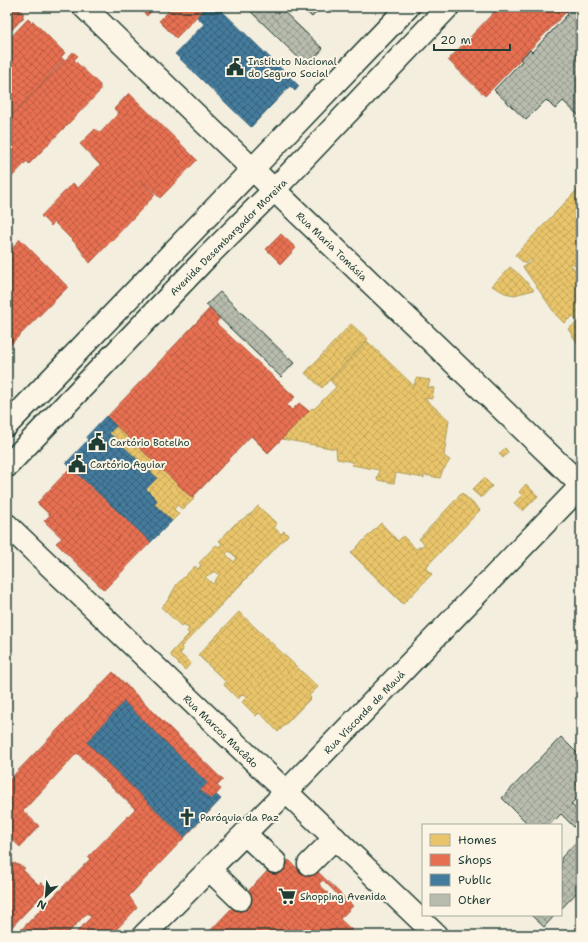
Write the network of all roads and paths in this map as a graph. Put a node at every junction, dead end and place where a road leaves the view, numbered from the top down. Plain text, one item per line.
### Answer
1 (84, 7) edge
2 (408, 7) edge
3 (448, 7) edge
4 (252, 169) junction
5 (274, 190) junction
6 (7, 425) edge
7 (7, 466) edge
8 (581, 486) edge
9 (7, 525) edge
10 (285, 793) junction
11 (245, 834) junction
12 (335, 838) junction
13 (275, 862) dead end
14 (309, 864) dead end
15 (210, 870) junction
16 (240, 899) dead end
17 (144, 935) edge
18 (436, 935) edge

1 - 4 street, Rua Maria Tomásia
2 - 4 street
3 - 5 street, Avenida Desembargador Moreira
4 - 5 street, Rua Maria Tomásia
4 - 6 street
5 - 7 street, Avenida Desembargador Moreira
5 - 8 street, Rua Maria Tomásia
8 - 10 street, Rua Visconde de Mauá
9 - 10 street, Rua Marcos Macêdo
10 - 11 street, Rua Visconde de Mauá
10 - 12 street, Rua Marcos Macêdo
11 - 13 street
11 - 15 street, Rua Visconde de Mauá
12 - 14 street
12 - 18 street, Rua Marcos Macêdo
15 - 16 street
15 - 17 street, Rua Visconde de Mauá

